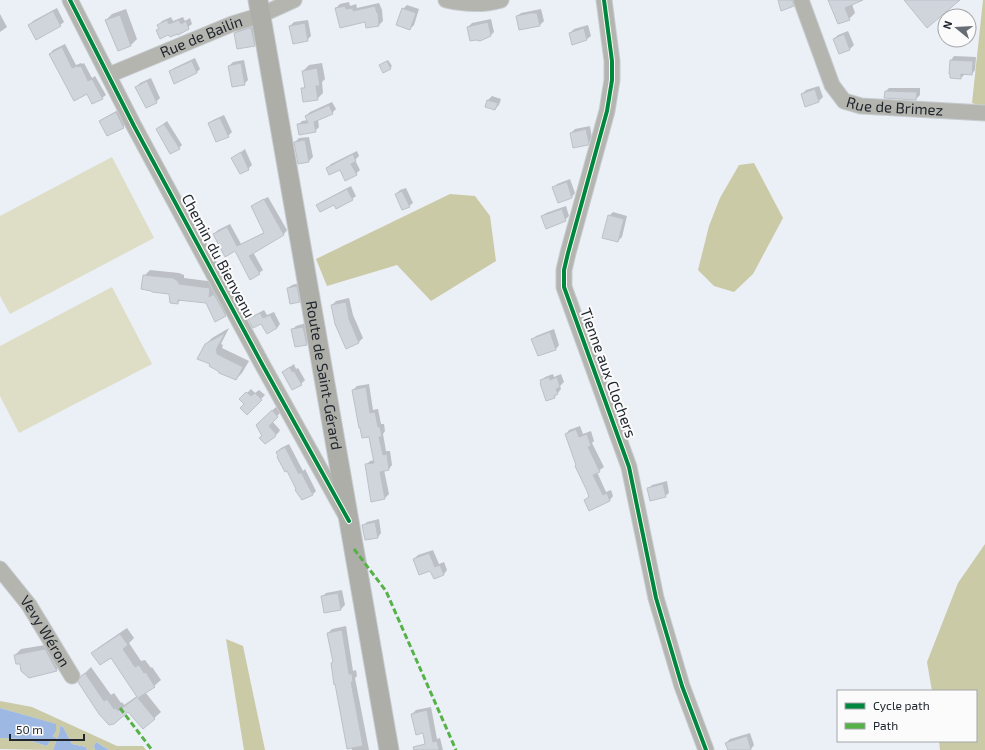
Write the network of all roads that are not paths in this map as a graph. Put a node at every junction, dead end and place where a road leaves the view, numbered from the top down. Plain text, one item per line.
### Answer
1 (70, 0) edge
2 (294, 0) edge
3 (446, 0) edge
4 (500, 0) edge
5 (604, 0) edge
6 (801, 0) edge
7 (259, 8) edge
8 (109, 75) junction
9 (985, 113) edge
10 (349, 521) junction
11 (0, 569) edge
12 (72, 676) dead end
13 (389, 750) edge
14 (706, 750) edge

1 - 8 street, Chemin du Bienvenu
2 - 7 street, Rue de Bailin
3 - 4 street
5 - 14 street, Tienne aux Clochers
6 - 9 street, Rue de Brimez
7 - 8 street, Rue de Bailin
7 - 10 main road, Route de Saint-Gérard
8 - 10 street, Chemin du Bienvenu
10 - 13 main road, Route de Saint-Gérard
11 - 12 street, Vevy Wéron

